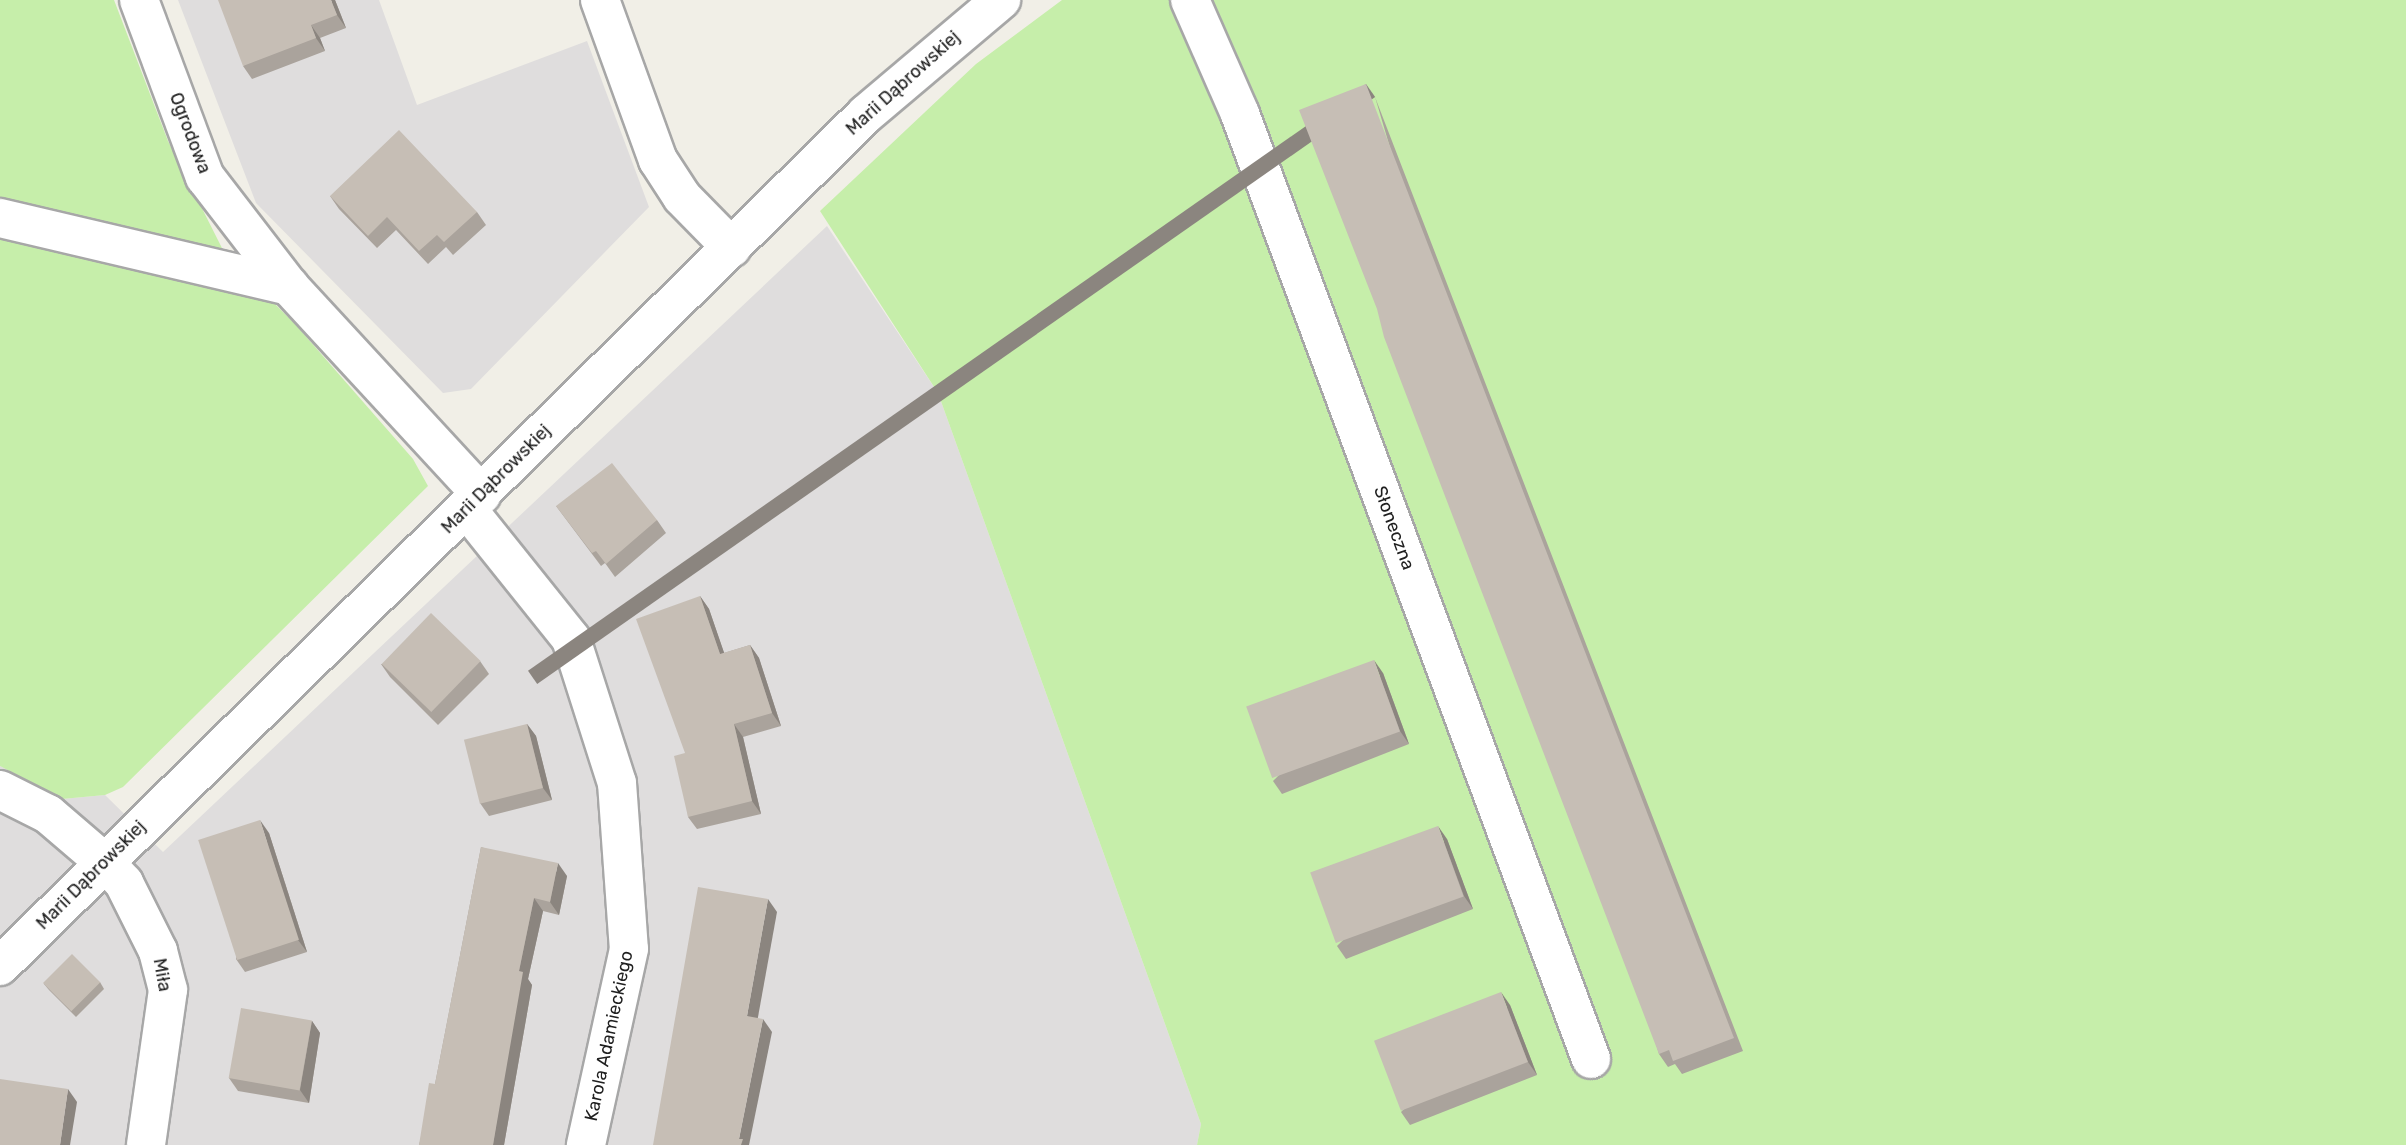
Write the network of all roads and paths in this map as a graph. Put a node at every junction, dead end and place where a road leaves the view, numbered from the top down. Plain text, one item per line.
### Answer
1 (139, 0) edge
2 (600, 0) edge
3 (1001, 0) edge
4 (1190, 0) edge
5 (0, 218) edge
6 (732, 248) junction
7 (289, 286) junction
8 (475, 502) junction
9 (0, 790) edge
10 (104, 862) junction
11 (0, 966) edge
12 (1591, 1059) dead end
13 (146, 1145) edge
14 (586, 1145) edge

1 - 7 street, Ogrodowa
2 - 6 street
3 - 6 street, Marii Dąbrowskiej
4 - 12 street, Słoneczna
5 - 7 street
6 - 8 street, Marii Dąbrowskiej
7 - 8 street, Ogrodowa
8 - 10 street, Marii Dąbrowskiej
8 - 14 street, Karola Adamieckiego
9 - 10 street, Miła
10 - 11 street, Marii Dąbrowskiej
10 - 13 street, Miła

